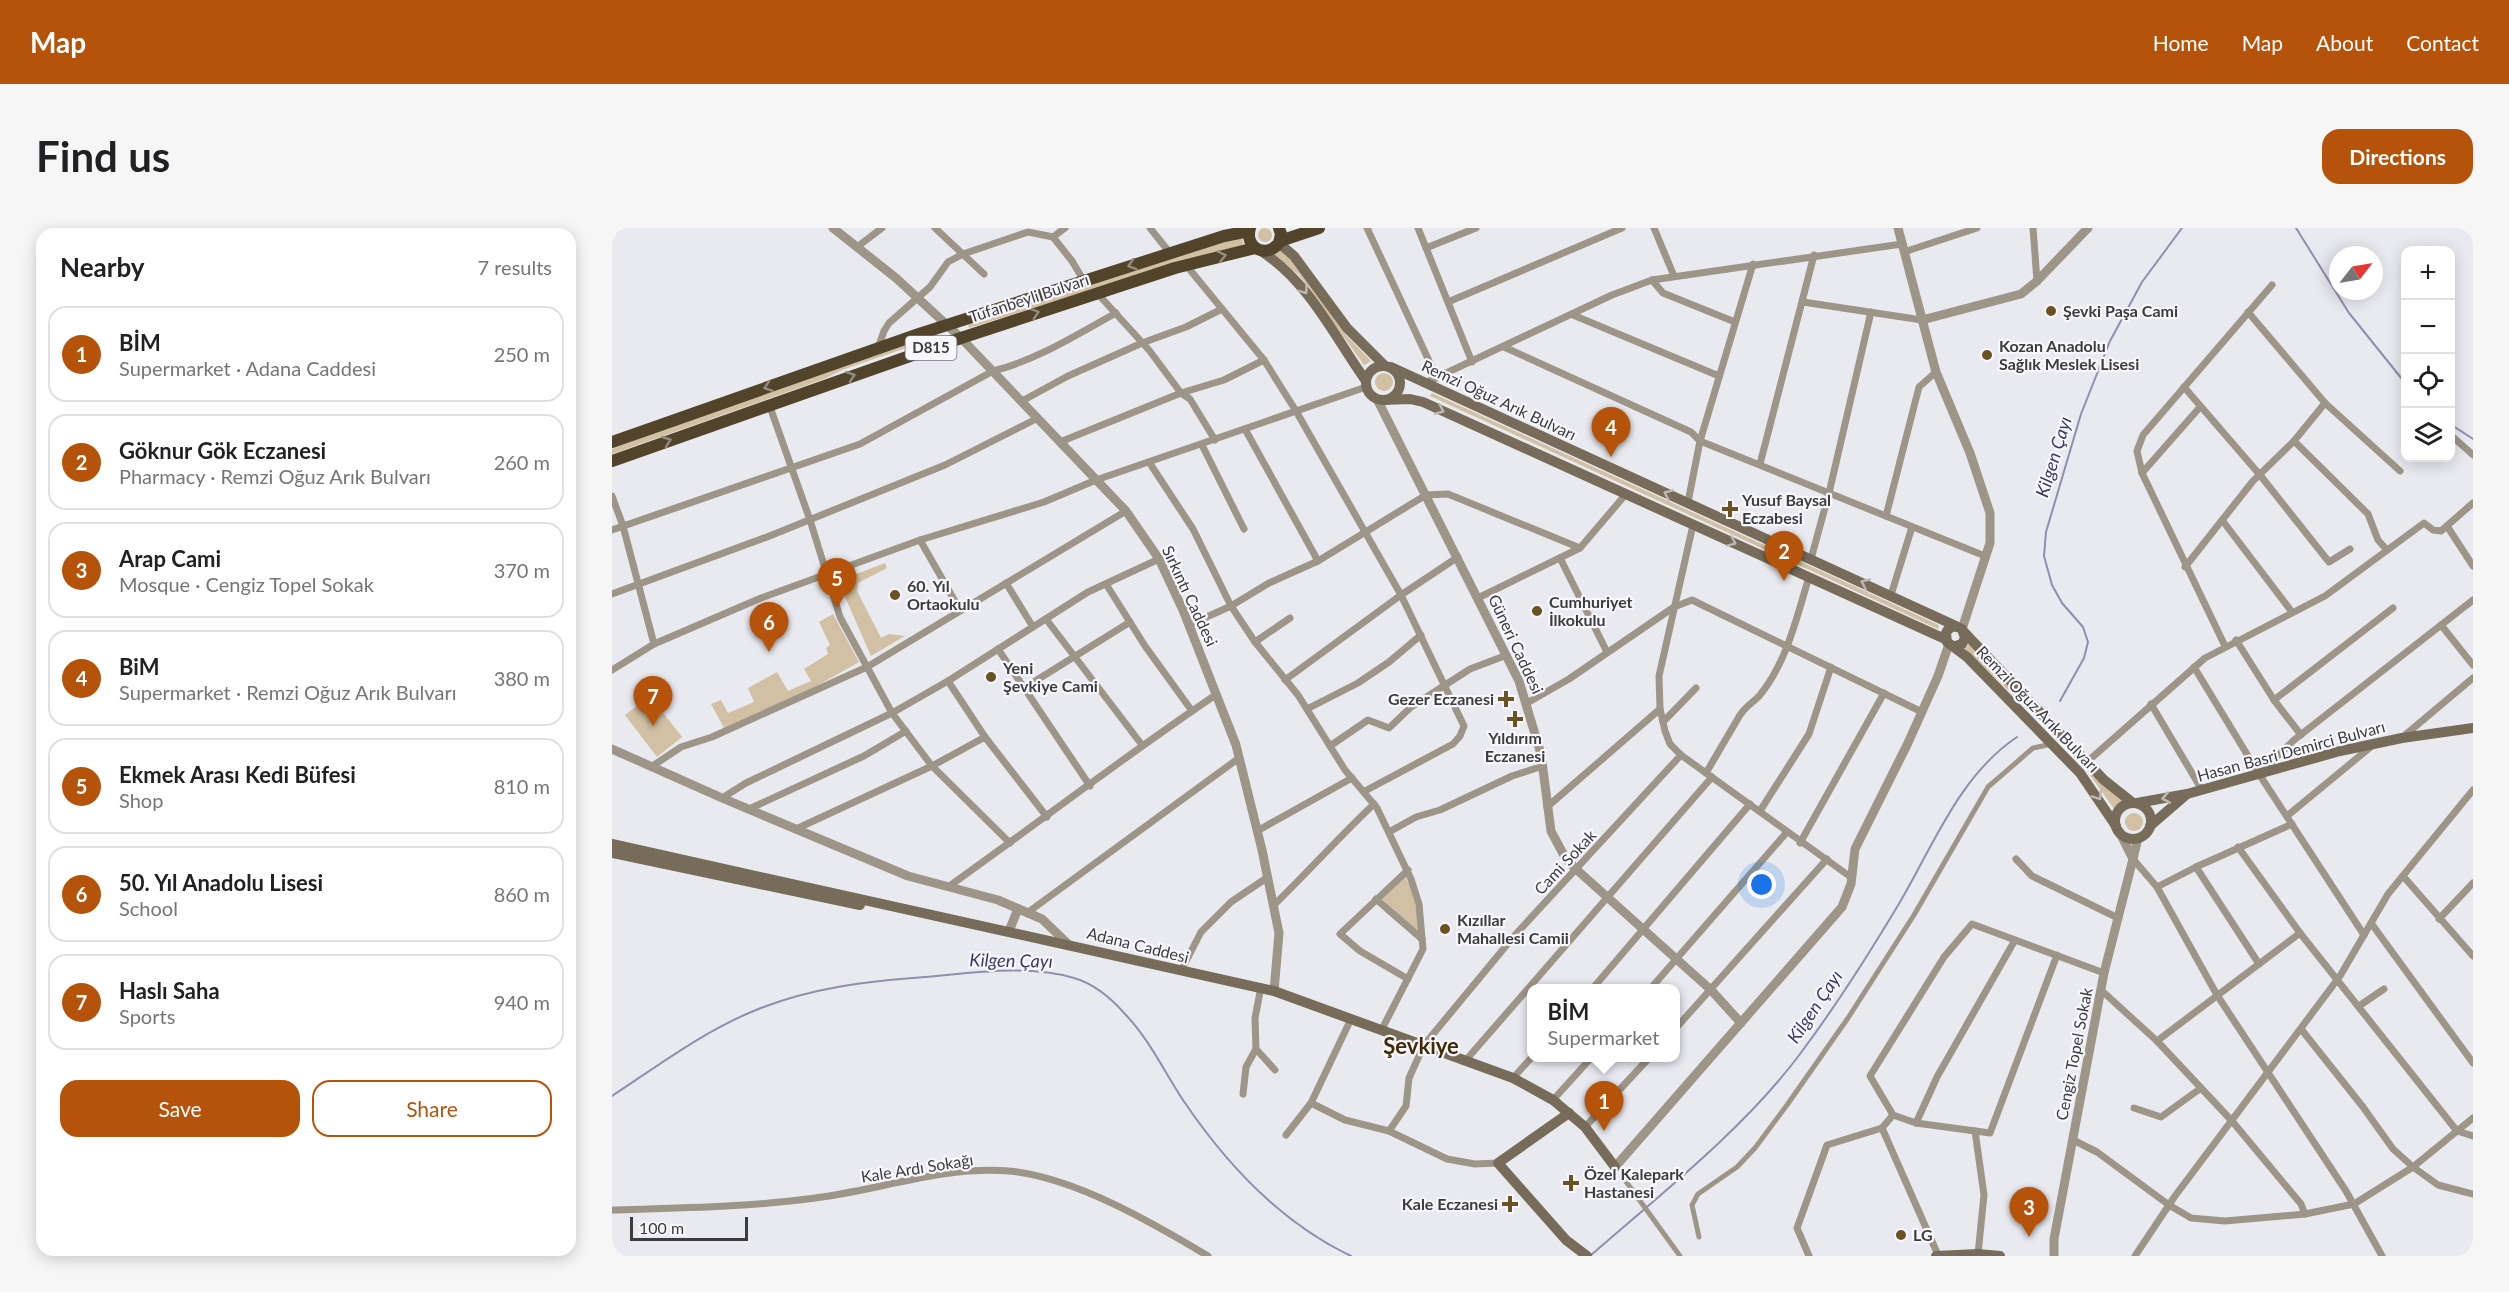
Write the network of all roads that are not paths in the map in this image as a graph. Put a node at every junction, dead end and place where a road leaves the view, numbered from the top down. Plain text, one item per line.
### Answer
1 (618, 228) edge
2 (833, 228) edge
3 (882, 228) edge
4 (935, 228) edge
5 (1065, 228) edge
6 (1150, 228) edge
7 (1279, 228) edge
8 (1319, 228) edge
9 (1368, 228) edge
10 (1418, 228) edge
11 (1476, 228) edge
12 (1622, 228) edge
13 (1654, 228) edge
14 (1898, 228) edge
15 (1977, 228) edge
16 (2033, 228) edge
17 (2088, 228) edge
18 (1250, 229) edge
19 (612, 233) edge
20 (1053, 237) junction
21 (1280, 242) junction
22 (857, 247) junction
23 (1426, 248) junction
24 (1903, 248) junction
25 (1258, 250) junction
26 (1170, 253) junction
27 (963, 254) junction
28 (1814, 255) junction
29 (1753, 264) junction
30 (1186, 265) junction
31 (984, 274) dead end
32 (1674, 276) junction
33 (1652, 280) junction
34 (1084, 281) junction
35 (2037, 281) junction
36 (2272, 285) dead end
37 (1097, 293) junction
38 (918, 297) junction
39 (1448, 302) junction
40 (1803, 302) junction
41 (1222, 309) junction
42 (1871, 312) junction
43 (2248, 312) junction
44 (1116, 313) junction
45 (1573, 315) junction
46 (1922, 320) junction
47 (1736, 322) junction
48 (948, 325) junction
49 (961, 338) junction
50 (1142, 343) junction
51 (1504, 347) junction
52 (878, 348) junction
53 (1264, 360) junction
54 (1472, 362) junction
55 (1388, 366) junction
56 (993, 371) junction
57 (1936, 372) junction
58 (1719, 376) junction
59 (1437, 378) junction
60 (1425, 383) junction
61 (1366, 384) junction
62 (2184, 387) junction
63 (1181, 393) junction
64 (1380, 399) junction
65 (1022, 401) junction
66 (2325, 403) junction
67 (769, 404) junction
68 (2200, 406) junction
69 (1296, 411) junction
70 (1038, 418) junction
71 (1245, 429) junction
72 (2455, 439) edge
73 (1215, 440) junction
74 (1700, 441) junction
75 (2294, 441) junction
76 (612, 442) edge
77 (1060, 442) junction
78 (1202, 445) junction
79 (2473, 455) edge
80 (612, 461) edge
81 (1149, 462) junction
82 (1760, 464) junction
83 (790, 468) junction
84 (2400, 471) dead end
85 (2142, 473) junction
86 (2260, 475) junction
87 (1096, 480) junction
88 (1829, 493) junction
89 (1626, 494) junction
90 (1426, 495) junction
91 (612, 496) edge
92 (1688, 502) junction
93 (2473, 503) edge
94 (1126, 511) junction
95 (1886, 516) junction
96 (810, 520) junction
97 (2222, 520) junction
98 (1693, 525) junction
99 (623, 526) junction
100 (2447, 526) junction
101 (1912, 527) junction
102 (1244, 529) dead end
103 (612, 530) edge
104 (1364, 531) junction
105 (920, 540) junction
106 (1580, 548) junction
107 (2350, 549) dead end
108 (2387, 550) junction
109 (1985, 556) junction
110 (1458, 557) junction
111 (1560, 558) junction
112 (1159, 559) junction
113 (1811, 559) junction
114 (1318, 561) junction
115 (2473, 566) edge
116 (2185, 567) junction
117 (827, 574) junction
118 (1809, 577) junction
119 (1006, 583) junction
120 (639, 584) junction
121 (1106, 584) junction
122 (612, 594) edge
123 (1401, 595) junction
124 (1891, 595) junction
125 (1478, 598) junction
126 (2473, 600) edge
127 (1231, 606) junction
128 (1674, 607) junction
129 (2393, 608) dead end
130 (960, 610) junction
131 (2292, 612) junction
132 (1290, 618) dead end
133 (1046, 619) junction
134 (1130, 622) junction
135 (1189, 625) junction
136 (2441, 625) junction
137 (1033, 627) junction
138 (1961, 629) junction
139 (1421, 635) junction
140 (2236, 640) junction
141 (1255, 642) junction
142 (1950, 643) junction
143 (654, 644) junction
144 (1788, 646) junction
145 (2225, 646) junction
146 (998, 649) junction
147 (1607, 652) junction
148 (1507, 655) junction
149 (1075, 657) junction
150 (2473, 665) edge
151 (867, 667) junction
152 (1831, 667) junction
153 (2194, 667) junction
154 (612, 670) edge
155 (2473, 678) edge
156 (1285, 680) junction
157 (948, 681) junction
158 (1446, 686) junction
159 (1024, 688) junction
160 (1696, 688) dead end
161 (1884, 693) junction
162 (1217, 694) junction
163 (2274, 700) junction
164 (1527, 703) junction
165 (2151, 704) junction
166 (1660, 708) junction
167 (1307, 709) junction
168 (1192, 711) junction
169 (1922, 712) junction
170 (892, 713) junction
171 (1663, 722) junction
172 (2473, 728) edge
173 (906, 731) junction
174 (2301, 735) junction
175 (985, 737) junction
176 (2402, 738) junction
177 (2053, 744) junction
178 (2375, 744) junction
179 (1142, 745) junction
180 (1330, 746) junction
181 (612, 749) edge
182 (1681, 755) junction
183 (1239, 758) junction
184 (2087, 762) junction
185 (932, 766) junction
186 (1543, 766) junction
187 (651, 767) junction
188 (2259, 774) junction
189 (1709, 775) junction
190 (1352, 778) junction
191 (1090, 786) junction
192 (2202, 790) junction
193 (2473, 790) edge
194 (1365, 791) junction
195 (2187, 794) junction
196 (723, 798) junction
197 (2135, 803) junction
198 (1374, 804) junction
199 (1750, 804) junction
200 (1547, 807) junction
201 (749, 809) junction
202 (1760, 811) junction
203 (2287, 816) junction
204 (1047, 817) junction
205 (2292, 824) junction
206 (2150, 826) junction
207 (2117, 828) junction
208 (796, 829) junction
209 (1257, 831) junction
210 (1389, 832) junction
211 (1787, 832) junction
212 (2138, 838) junction
213 (1010, 843) junction
214 (1800, 843) junction
215 (612, 844) edge
216 (2238, 847) junction
217 (612, 853) edge
218 (1827, 859) junction
219 (2016, 859) dead end
220 (2133, 859) junction
221 (2196, 867) junction
222 (1408, 870) junction
223 (1577, 870) junction
224 (2403, 876) junction
225 (1268, 877) junction
226 (1852, 878) junction
227 (2473, 883) edge
228 (948, 887) junction
229 (2157, 887) junction
230 (1609, 897) junction
231 (1377, 899) junction
232 (1274, 906) junction
233 (1023, 911) junction
234 (2118, 918) junction
235 (2439, 920) junction
236 (2371, 923) junction
237 (1646, 929) junction
238 (1009, 931) junction
239 (2300, 933) junction
240 (2364, 935) junction
241 (1422, 939) junction
242 (2015, 940) junction
243 (1067, 943) junction
244 (1111, 954) junction
245 (2057, 955) junction
246 (2473, 955) edge
247 (1677, 959) junction
248 (2259, 964) junction
249 (1181, 971) junction
250 (2104, 972) junction
251 (1408, 979) junction
252 (2338, 979) junction
253 (1533, 984) edge
254 (1597, 984) edge
255 (1655, 984) edge
256 (1261, 987) junction
257 (2384, 989) dead end
258 (1527, 990) edge
259 (1711, 990) junction
260 (2101, 990) junction
261 (1274, 991) junction
262 (2217, 995) junction
263 (2359, 1006) junction
264 (1351, 1019) junction
265 (1741, 1023) junction
266 (1680, 1024) edge
267 (2301, 1029) junction
268 (1381, 1031) junction
269 (2157, 1041) junction
270 (1424, 1045) junction
271 (1256, 1049) junction
272 (1466, 1060) junction
273 (1527, 1062) edge
274 (1586, 1062) edge
275 (1645, 1062) edge
276 (2473, 1063) edge
277 (1275, 1070) dead end
278 (2268, 1073) junction
279 (1513, 1078) junction
280 (2201, 1088) junction
281 (1243, 1094) dead end
282 (1553, 1100) junction
283 (1311, 1103) junction
284 (2134, 1108) dead end
285 (1569, 1113) junction
286 (1893, 1115) junction
287 (2473, 1118) edge
288 (2232, 1121) junction
289 (1916, 1123) junction
290 (1585, 1127) junction
291 (1882, 1128) junction
292 (1389, 1131) junction
293 (1976, 1131) junction
294 (2457, 1131) junction
295 (1286, 1135) dead end
296 (2473, 1136) edge
297 (2073, 1140) junction
298 (1498, 1163) junction
299 (1615, 1167) joint
300 (2413, 1167) junction
301 (1622, 1176) dead end
302 (2473, 1194) edge
303 (2354, 1204) junction
304 (2169, 1205) junction
305 (612, 1210) edge
306 (2305, 1214) junction
307 (1700, 1237) dead end
308 (1978, 1254) junction
309 (1208, 1256) edge
310 (1587, 1256) edge
311 (1680, 1256) edge
312 (1809, 1256) edge
313 (1937, 1256) edge
314 (2000, 1256) edge
315 (2054, 1256) edge
316 (2135, 1256) edge
317 (2382, 1256) edge

1 - 19 street
2 - 22 street, Sırkıntı Caddesi
3 - 22 street
4 - 27 street
5 - 20 street
6 - 26 street
7 - 21 highway
8 - 21 highway, Tufanbeyli Bulvarı
9 - 59 street
10 - 23 street
11 - 23 street
12 - 39 street
13 - 32 street
14 - 24 street
15 - 24 street
16 - 35 street
17 - 35 street
18 - 25 highway, Tufanbeyli Bulvarı
18 - 26 highway, Tufanbeyli Bulvarı / D815
20 - 27 street
20 - 34 street
21 - 25 highway, Tufanbeyli Bulvarı
21 - 55 main road
22 - 38 street, Sırkıntı Caddesi
23 - 39 street
24 - 28 street
24 - 46 street
30 -> 25 highway, Tufanbeyli Bulvarı / D815
25 -> 61 main road, Güneri Caddesi
26 -> 34 highway, Tufanbeyli Bulvarı / D815
27 - 31 street
27 - 38 street
28 - 29 street
28 - 40 street
29 - 32 street
29 - 47 street
30 - 37 highway, Tufanbeyli Bulvarı / D815
30 - 41 street
32 - 33 street
33 - 45 street
33 - 47 street
34 - 48 highway, Tufanbeyli Bulvarı / D815
35 - 46 street
36 - 43 street
37 - 44 street
49 -> 37 highway, Tufanbeyli Bulvarı / D815
38 - 48 street, Sırkıntı Caddesi
38 - 52 street
39 - 54 street
40 - 42 street
40 - 82 street
41 - 50 street
41 - 53 street
42 - 46 street
42 - 88 street
43 - 62 street
43 - 66 street
44 - 50 street
44 - 56 street
45 - 51 street
45 - 58 street
46 - 57 street
47 - 58 street
48 - 49 street, Sırkıntı Caddesi
48 - 52 highway, Tufanbeyli Bulvarı / D815
49 - 56 street, Sırkıntı Caddesi
67 -> 49 highway, Tufanbeyli Bulvarı / D815
50 - 63 street
50 - 65 street
51 - 54 street
51 - 74 street
52 -> 76 highway, Tufanbeyli Bulvarı / D815
53 - 63 street
53 - 69 street
54 - 59 street
55 - 60 main road, Remzi Oğuz Arık Bulvarı
55 - 61 main road
55 - 64 main road
56 - 65 street, Sırkıntı Caddesi
56 - 83 street
57 - 95 street
57 - 109 street
58 - 74 street
59 - 60 street
92 -> 60 main road, Remzi Oğuz Arık Bulvarı
61 - 64 main road, Güneri Caddesi
61 - 69 street
62 - 68 street
62 - 85 street
63 - 73 street
63 - 77 street
64 -> 89 main road, Remzi Oğuz Arık Bulvarı
64 - 90 street, Güneri Caddesi
65 - 70 street, Sırkıntı Caddesi
66 - 75 street
66 - 84 street
80 -> 67 highway, Tufanbeyli Bulvarı / D815
67 - 83 street
68 - 85 street
68 - 86 street
69 - 71 street
69 - 104 street
70 - 77 street, Sırkıntı Caddesi
70 - 96 street
71 - 73 street
71 - 114 street
72 - 79 street
73 - 78 street
74 - 82 street
74 - 92 street
75 - 86 street
75 - 108 street
77 - 87 street, Sırkıntı Caddesi
78 - 81 street
78 - 102 street
81 - 87 street
81 - 127 street
82 - 88 street
83 - 96 street
83 - 99 street
85 - 116 street
86 - 97 street
86 - 107 street
87 - 94 street, Sırkıntı Caddesi
87 - 105 street
88 - 95 street
88 - 113 street
89 - 98 main road, Remzi Oğuz Arık Bulvarı
89 - 106 street
90 - 104 street
90 - 106 street
90 - 110 street, Güneri Caddesi
91 - 99 street
92 - 113 main road, Remzi Oğuz Arık Bulvarı
93 - 100 street
94 - 112 street, Sırkıntı Caddesi
94 - 119 street
95 - 101 street
96 - 117 street
96 - 120 street
97 - 116 street
97 - 131 street
98 -> 118 main road, Remzi Oğuz Arık Bulvarı
98 - 128 street
99 - 103 street
99 - 120 street
100 - 108 street
100 - 115 street
101 - 109 street
101 - 124 street
104 - 114 street
104 - 123 street
105 - 117 street
105 - 130 street
106 - 111 street
108 - 131 street
109 - 138 street
110 - 123 street
110 - 125 street, Güneri Caddesi
111 - 125 street
111 - 147 street
112 - 121 street
112 - 135 street, Sırkıntı Caddesi
124 -> 113 main road, Remzi Oğuz Arık Bulvarı
114 - 127 street
116 - 145 street
117 - 143 street
117 - 151 street
118 - 142 main road, Remzi Oğuz Arık Bulvarı
118 - 144 street
119 - 130 street
119 - 137 street
120 - 122 street
120 - 143 street
121 - 133 street
121 - 134 street
123 - 139 street
123 - 156 street
124 - 138 main road, Remzi Oğuz Arık Bulvarı
125 - 148 street, Güneri Caddesi
126 - 136 street
127 - 135 street
127 - 141 street
128 - 144 street
128 - 147 street
128 - 166 street
129 - 163 street
130 - 151 street
131 - 140 street
132 - 141 street
133 - 137 street
133 - 149 street
134 - 149 street
134 - 168 street
135 - 162 street, Sırkıntı Caddesi
136 - 150 street
136 - 174 street
137 - 146 street
138 - 142 main road
138 - 142 main road
138 - 184 main road, Remzi Oğuz Arık Bulvarı
139 - 158 street
139 - 167 street
140 - 145 street
140 - 163 street
141 - 156 street
142 - 169 street
142 - 177 main road, Remzi Oğuz Arık Bulvarı
143 - 154 street
144 - 152 street
144 - 189 street
145 - 153 street
146 - 157 street
146 - 159 street
147 - 164 street
148 - 158 street
148 - 164 street, Güneri Caddesi
149 - 159 street
149 - 179 street
151 - 170 street
151 - 187 street
152 - 161 street
152 - 202 street
153 - 165 street
153 - 188 street
155 - 176 street
156 - 167 street
157 - 170 street
157 - 175 street
158 - 180 street
158 - 194 street
159 - 191 street
160 - 171 street
161 - 169 street
161 - 214 street
162 - 168 street
162 - 183 street, Sırkıntı Caddesi
163 - 174 street
164 - 186 street, Güneri Caddesi
165 - 184 street
165 - 192 street
166 - 171 street
166 - 200 street
167 - 180 street
168 - 179 street
169 - 226 street
170 - 173 street
170 - 196 street
171 - 182 street
172 - 176 main road, Hasan Basri Demirci Bulvarı
173 - 185 street
173 - 201 street
174 - 188 street
175 - 185 street
175 - 204 street
176 - 178 main road, Hasan Basri Demirci Bulvarı
177 -> 207 main road, Remzi Oğuz Arık Bulvarı
177 - 307 street
178 - 188 main road, Hasan Basri Demirci Bulvarı
178 - 203 street
179 - 191 street
180 - 190 street
181 - 187 street
182 - 189 street
182 - 223 street, Cami Sokak
183 - 209 street, Sırkıntı Caddesi
183 - 233 street
184 - 197 main road, Remzi Oğuz Arık Bulvarı
185 - 208 street
185 - 213 street
186 - 200 street, Güneri Caddesi
186 - 210 street
187 - 196 street
188 - 192 main road, Hasan Basri Demirci Bulvarı
188 - 203 street
189 - 199 street
189 - 230 street
190 - 194 street
190 - 209 street
191 - 204 street
192 - 195 main road, Hasan Basri Demirci Bulvarı
193 - 224 street
194 - 198 street
195 -> 197 main road, Hasan Basri Demirci Bulvarı
195 - 206 main road, Hasan Basri Demirci Bulvarı
196 - 201 street
197 - 206 main road, Remzi Oğuz Arık Bulvarı
197 - 207 main road
198 - 210 street
198 - 232 street
199 - 202 street
199 - 237 street
200 - 223 street, Güneri Caddesi
201 - 208 street
202 - 211 street
203 - 205 street
204 - 213 street
205 - 216 street
205 - 240 street
206 - 212 main road
207 - 212 main road
207 - 220 street
208 - 228 street
209 - 225 street, Sırkıntı Caddesi
210 - 222 street
211 - 214 street
211 - 247 street
212 - 220 street, Cengiz Topel Sokak
213 - 228 street
214 - 218 street
215 - 238 main road, Adana Caddesi
216 - 221 street
216 - 239 street
217 - 244 main road
218 - 226 street
218 - 259 street
219 - 234 street
220 - 229 street
220 - 234 street, Cengiz Topel Sokak
221 - 229 street
221 - 248 street
222 - 231 street
222 - 241 street
223 - 230 street, Güneri Caddesi
223 - 270 street, Cami Sokak
224 - 235 street
224 - 236 street
225 - 232 street, Sırkıntı Caddesi
225 - 249 street
226 - 265 street
227 - 235 street
228 - 233 street
229 - 262 street
230 - 237 street, Güneri Caddesi
230 - 253 street
231 - 241 street
231 - 251 street
232 - 261 street, Sırkıntı Caddesi
233 - 238 street
233 - 243 street
234 - 250 street, Cengiz Topel Sokak
235 - 246 street
236 - 240 street
236 - 276 street
237 - 247 street, Güneri Caddesi
237 - 254 street
238 - 243 main road, Adana Caddesi
239 - 248 street
239 - 252 street
240 - 252 street
241 - 251 street
242 - 245 street
242 - 286 street
242 - 289 street
243 - 244 main road, Adana Caddesi
244 - 249 main road, Adana Caddesi
245 - 250 street
245 - 293 street
247 - 255 street
247 - 259 street, Güneri Caddesi
248 - 262 street
249 - 256 main road, Adana Caddesi
250 - 260 street, Cengiz Topel Sokak
251 - 268 street
252 - 263 street
252 - 267 street
256 - 261 main road, Adana Caddesi
256 - 271 street
257 - 263 street
258 - 272 street
259 - 265 street, Güneri Caddesi
259 - 266 street
260 - 269 street
260 - 297 street, Cengiz Topel Sokak
261 - 264 main road, Adana Caddesi
262 - 269 street
262 - 278 street
263 - 294 street
264 - 268 main road, Adana Caddesi
264 - 283 street
265 - 299 street
267 - 278 street
267 - 300 street
268 - 270 main road, Adana Caddesi
269 - 280 street
270 - 272 main road, Adana Caddesi
270 - 292 street, Cami Sokak
271 - 277 street
271 - 281 street
272 - 279 main road, Adana Caddesi
273 - 279 street
274 - 282 street
275 - 290 street
278 - 288 street
278 - 303 street
279 - 282 main road, Adana Caddesi
280 - 284 street
280 - 288 street
282 - 285 main road, Adana Caddesi
283 - 292 street
283 - 295 street
285 - 290 main road, Adana Caddesi
285 - 298 main road
286 - 289 street
286 - 291 street
287 - 294 street
288 - 304 street
288 - 306 street
289 - 293 street
290 - 299 main road, Adana Caddesi
291 - 312 street
291 - 313 street
292 - 298 street
293 - 308 street
294 - 296 street
294 - 300 street
297 - 304 street
297 - 315 street, Cengiz Topel Sokak
298 - 310 main road
300 - 302 street
300 - 303 street
301 - 311 street
303 - 306 street
303 - 317 street
304 - 306 street
304 - 316 street
305 - 309 street, Kale Ardı Sokağı
308 - 313 main road
308 - 314 main road

